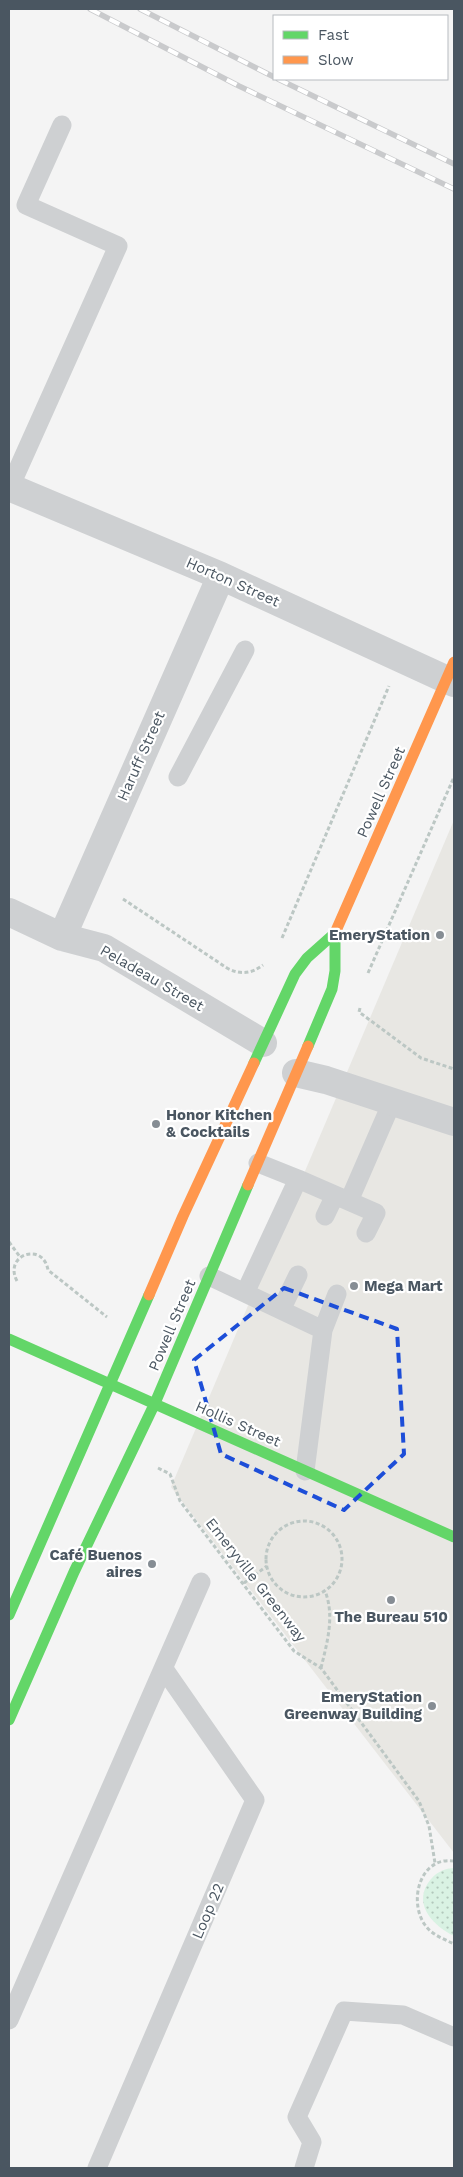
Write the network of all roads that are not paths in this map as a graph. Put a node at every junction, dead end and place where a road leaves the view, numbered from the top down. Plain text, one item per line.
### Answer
1 (62, 125) dead end
2 (9, 487) edge
3 (221, 576) junction
4 (245, 650) dead end
5 (454, 662) edge
6 (454, 683) edge
7 (178, 777) dead end
8 (9, 912) edge
9 (335, 933) junction
10 (62, 937) junction
11 (262, 1043) junction
12 (296, 1073) junction
13 (392, 1102) junction
14 (454, 1122) edge
15 (258, 1163) junction
16 (298, 1179) junction
17 (342, 1198) junction
18 (325, 1216) dead end
19 (366, 1233) dead end
20 (209, 1276) junction
21 (298, 1276) dead end
22 (245, 1293) junction
23 (337, 1294) dead end
24 (281, 1310) junction
25 (324, 1330) junction
26 (9, 1339) edge
27 (111, 1384) junction
28 (155, 1403) junction
29 (306, 1471) junction
30 (454, 1537) edge
31 (201, 1582) dead end
32 (9, 1614) edge
33 (164, 1669) junction
34 (9, 1720) edge
35 (9, 2020) edge
36 (454, 2037) edge
37 (97, 2168) edge
38 (304, 2168) edge

1 - 2 lane
2 - 3 street, Horton Street
3 - 6 street, Horton Street
3 - 10 street, Haruff Street
4 - 7 lane
5 - 9 main road, Powell Street, bridge
8 - 10 street, Peladeau Street
9 - 11 main road, Powell Street
9 - 12 main road, Powell Street
10 - 11 street, Peladeau Street
11 - 27 main road, Powell Street
12 - 13 street
12 - 15 main road, Powell Street
13 - 14 street
13 - 17 lane
15 - 16 lane
15 - 20 main road, Powell Street
16 - 17 lane
16 - 22 lane
17 - 18 lane
17 - 19 lane
20 - 22 lane
20 - 28 main road, Powell Street
21 - 24 lane
22 - 24 lane
23 - 25 lane
24 - 25 lane
25 - 29 lane
26 - 27 main road, Hollis Street
27 - 28 main road, Hollis Street
27 - 32 main road, Powell Street
28 - 29 main road, Hollis Street
28 - 34 main road, Powell Street
29 - 30 main road, Hollis Street
31 - 33 lane
33 - 35 lane
33 - 37 lane, Loop 22
36 - 38 lane

